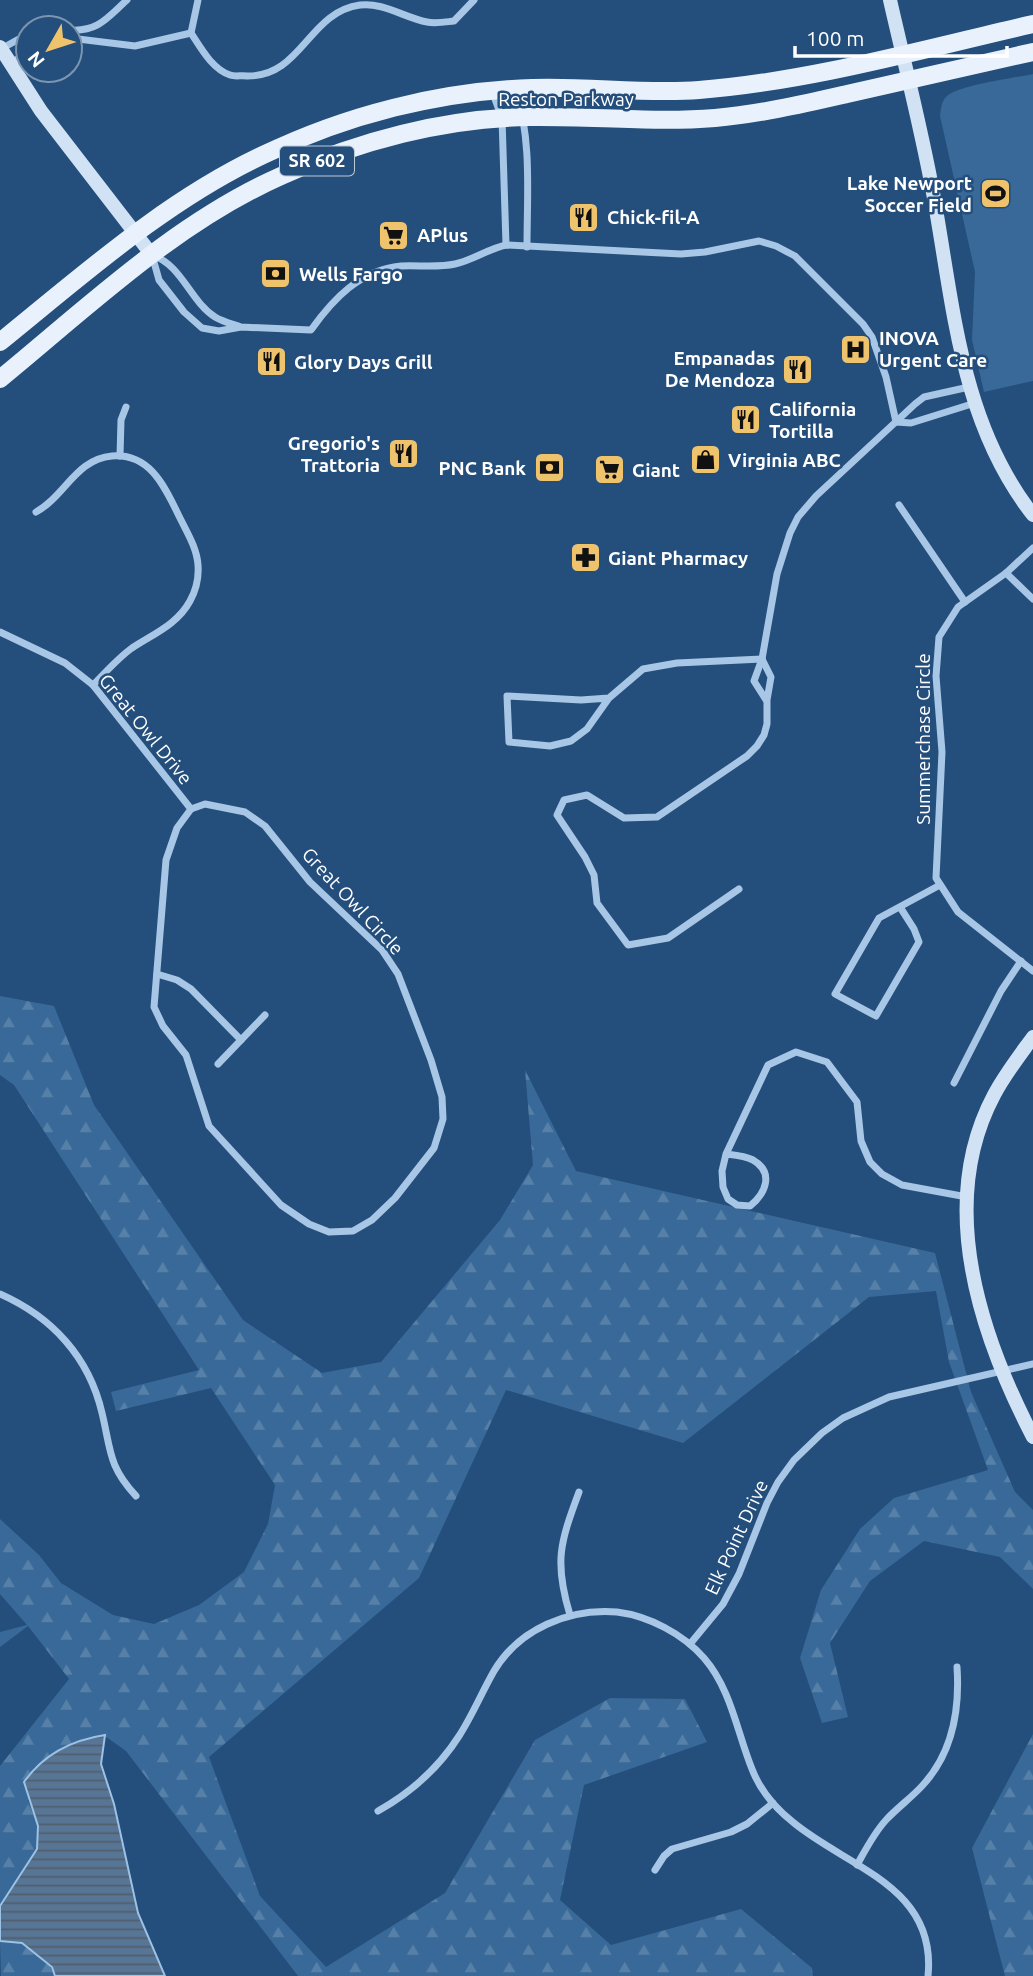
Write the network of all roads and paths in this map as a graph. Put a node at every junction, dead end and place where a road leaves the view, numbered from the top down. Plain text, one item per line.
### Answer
1 (127, 0) edge
2 (474, 0) edge
3 (890, 0) edge
4 (195, 1) edge
5 (1033, 24) edge
6 (84, 31) edge
7 (191, 33) junction
8 (84, 40) edge
9 (1, 48) edge
10 (1033, 52) edge
11 (902, 53) junction
12 (14, 61) edge
13 (9, 64) junction
14 (909, 80) junction
15 (515, 89) junction
16 (492, 90) junction
17 (524, 117) junction
18 (502, 118) junction
19 (136, 234) junction
20 (506, 246) junction
21 (527, 247) junction
22 (152, 255) junction
23 (241, 327) junction
24 (0, 342) edge
25 (0, 379) edge
26 (969, 387) junction
27 (975, 403) junction
28 (126, 407) dead end
29 (896, 422) junction
30 (120, 456) junction
31 (899, 505) dead end
32 (36, 512) dead end
33 (1033, 515) edge
34 (1033, 548) edge
35 (1006, 573) junction
36 (1033, 599) edge
37 (965, 602) junction
38 (0, 632) edge
39 (762, 659) junction
40 (93, 685) junction
41 (609, 698) junction
42 (767, 701) junction
43 (191, 809) junction
44 (940, 885) junction
45 (739, 889) dead end
46 (900, 906) junction
47 (1021, 961) junction
48 (1033, 971) edge
49 (157, 974) junction
50 (265, 1015) dead end
51 (1033, 1037) edge
52 (241, 1040) junction
53 (218, 1064) dead end
54 (954, 1083) dead end
55 (726, 1154) junction
56 (967, 1197) junction
57 (0, 1294) edge
58 (1033, 1364) edge
59 (1003, 1370) junction
60 (1033, 1437) edge
61 (579, 1492) dead end
62 (136, 1496) dead end
63 (570, 1615) junction
64 (690, 1644) junction
65 (957, 1667) dead end
66 (773, 1803) junction
67 (378, 1811) dead end
68 (857, 1865) junction
69 (655, 1870) dead end
70 (928, 1976) edge

1 - 6 street
2 - 7 street
3 - 11 street
4 - 7 street
5 - 11 main road, Reston Parkway / SR 602
7 - 8 street
9 - 13 street
10 - 14 main road, Reston Parkway / SR 602
11 - 14 street
11 - 15 main road, Reston Parkway / SR 602
12 - 13 street
13 - 19 street
14 - 17 main road, Reston Parkway / SR 602
14 - 26 street
15 - 16 main road, Reston Parkway / SR 602
15 - 17 street
16 - 18 street
16 - 19 main road, Reston Parkway / SR 602
17 - 18 main road, Reston Parkway / SR 602
17 - 21 street
18 - 20 street
18 - 22 main road, Reston Parkway / SR 602
19 - 22 street
19 - 24 main road, Reston Parkway / SR 602
20 - 21 street
20 - 23 street
21 - 29 street
22 - 23 street
22 - 23 street
22 - 25 main road, Reston Parkway / SR 602
26 - 27 street
26 - 29 street
27 - 29 street
27 - 33 street
28 - 30 street
29 - 39 street
30 - 32 street
30 - 40 street
31 - 37 street
34 - 35 street, Summerchase Circle
35 - 36 street
35 - 37 street, Summerchase Circle
37 - 44 street, Summerchase Circle
38 - 40 street, Great Owl Drive
39 - 41 street
39 - 42 street
39 - 42 street
40 - 43 street, Great Owl Drive
41 - 41 street
42 - 45 street
43 - 49 street, Great Owl Circle
43 - 49 street, Great Owl Circle
44 - 46 street
44 - 47 street
46 - 46 street
47 - 48 street
47 - 54 street
49 - 52 street
50 - 52 street
51 - 56 street
52 - 53 street
55 - 55 street
55 - 56 street
56 - 59 street
57 - 62 street
58 - 59 street, Elk Point Drive
59 - 60 street
59 - 64 street, Elk Point Drive
61 - 63 street
63 - 64 street
63 - 67 street
64 - 66 street
65 - 68 street
66 - 68 street
66 - 69 street
68 - 70 street

